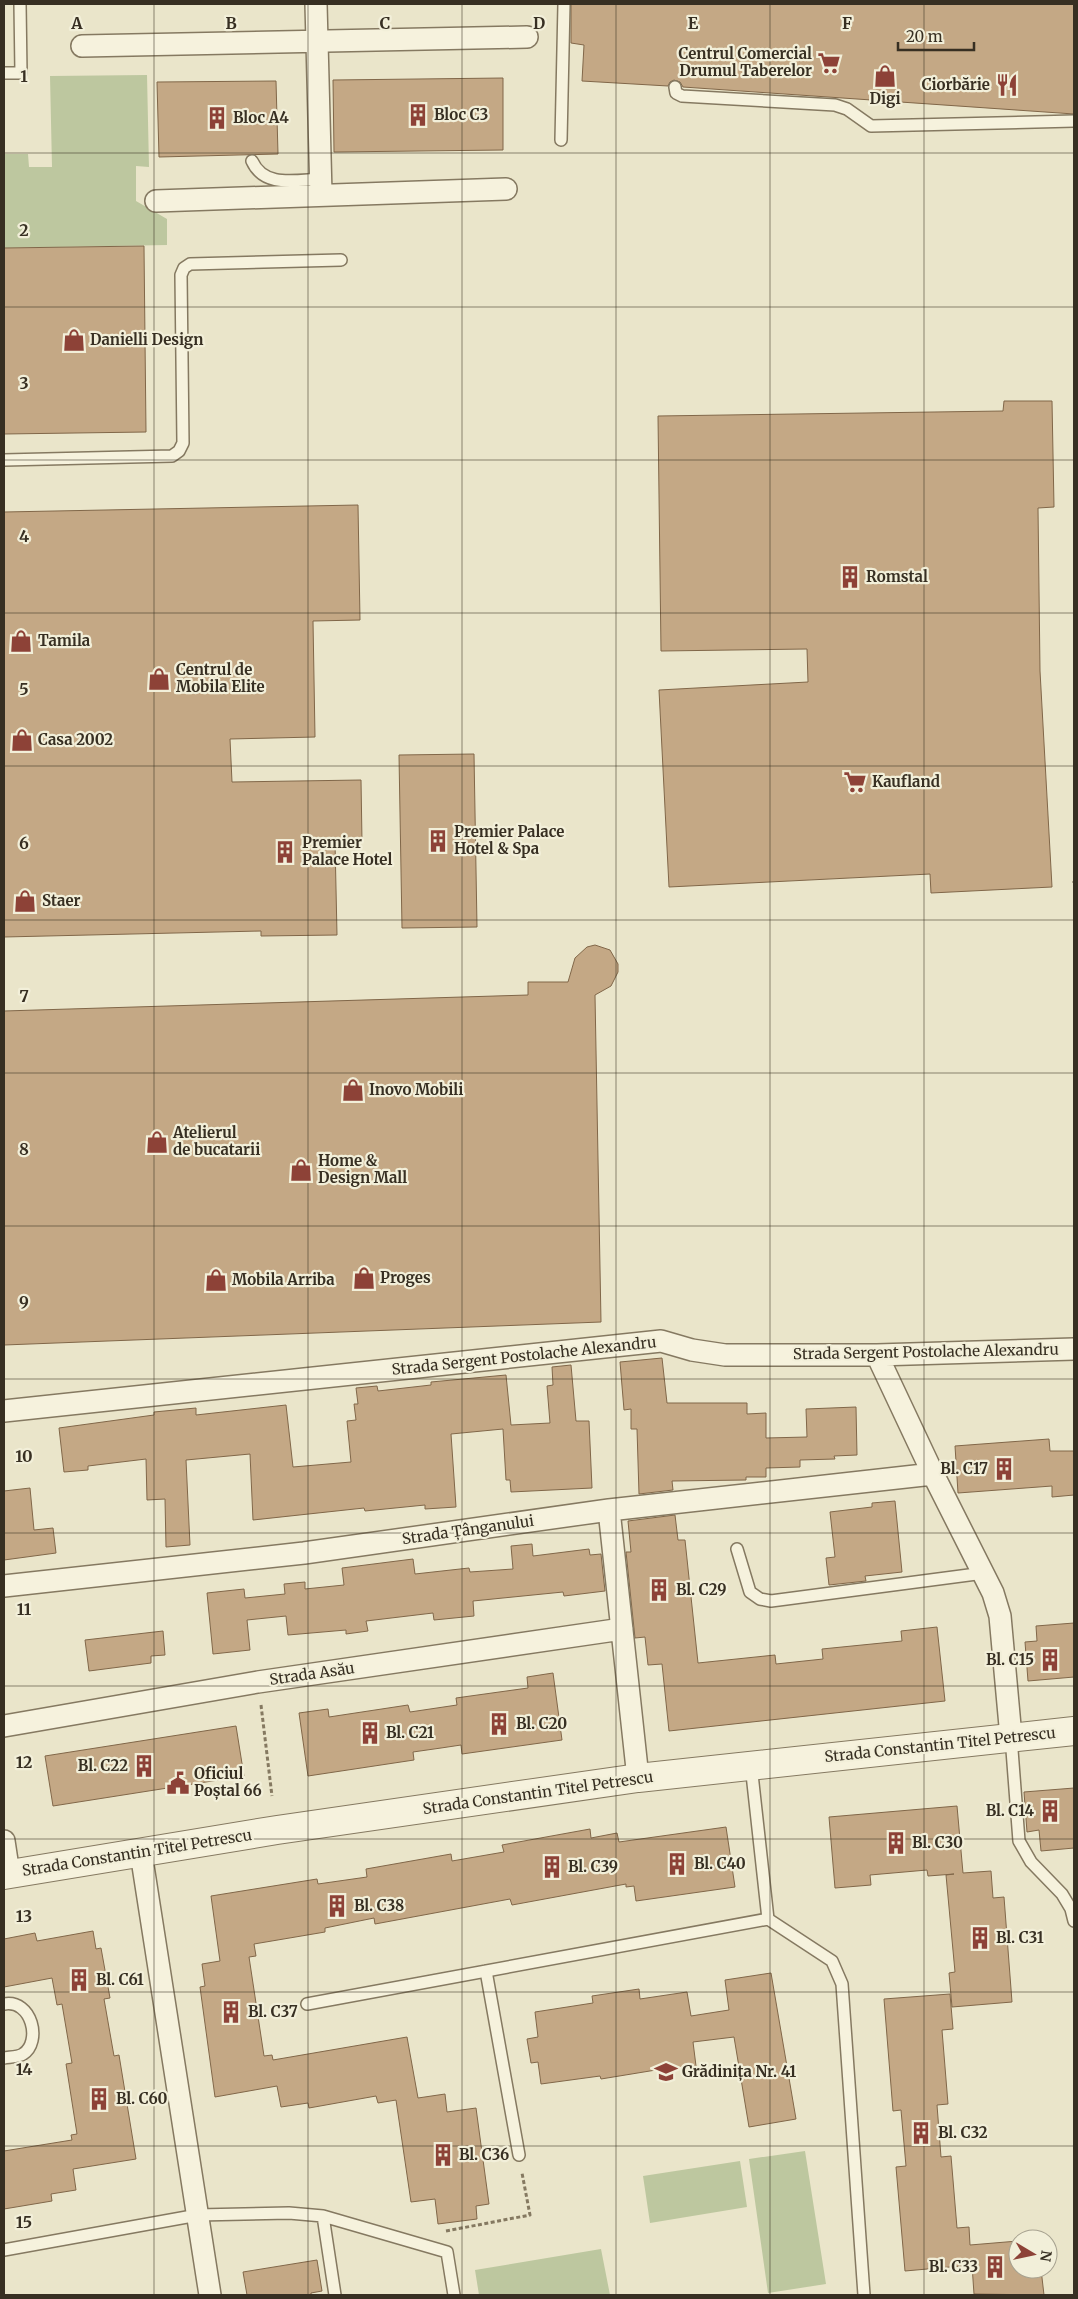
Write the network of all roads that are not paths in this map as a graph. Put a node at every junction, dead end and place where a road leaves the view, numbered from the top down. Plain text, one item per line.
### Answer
1 (20, 4) edge
2 (316, 4) edge
3 (564, 4) edge
4 (527, 37) dead end
5 (317, 41) junction
6 (82, 46) dead end
7 (4, 73) edge
8 (676, 87) dead end
9 (1074, 121) edge
10 (561, 140) dead end
11 (252, 161) dead end
12 (321, 186) junction
13 (506, 189) dead end
14 (156, 201) dead end
15 (341, 260) dead end
16 (4, 460) edge
17 (1074, 1349) edge
18 (877, 1355) junction
19 (4, 1411) edge
20 (933, 1474) junction
21 (609, 1510) junction
22 (737, 1549) dead end
23 (984, 1574) junction
24 (4, 1586) edge
25 (622, 1629) junction
26 (4, 1726) edge
27 (1074, 1731) edge
28 (1011, 1737) junction
29 (751, 1765) junction
30 (638, 1778) junction
31 (4, 1841) edge
32 (141, 1853) junction
33 (6, 1874) edge
34 (768, 1918) junction
35 (1074, 1921) edge
36 (486, 1971) junction
37 (4, 2004) edge
38 (307, 2004) dead end
39 (4, 2058) edge
40 (519, 2155) road end
41 (198, 2215) junction
42 (323, 2216) junction
43 (4, 2250) edge
44 (210, 2295) edge
45 (335, 2295) edge
46 (454, 2295) edge
47 (864, 2295) edge

1 - 7 lane
2 - 5 street
3 - 10 lane
4 - 5 street
5 - 6 street
5 - 12 street
8 - 9 lane
11 - 12 lane
12 - 13 street
12 - 14 street
15 - 16 lane
17 - 18 street, Strada Sergent Postolache Alexandru
18 - 19 street, Strada Sergent Postolache Alexandru
18 - 20 street
20 - 21 street, Strada Țânganului
20 - 23 street
21 - 24 street, Strada Țânganului
21 - 25 street
22 - 23 lane
23 - 28 street
25 - 26 street, Strada Asău
25 - 30 street
27 - 28 street, Strada Constantin Titel Petrescu
28 - 29 street, Strada Constantin Titel Petrescu
28 - 35 lane
29 - 30 street, Strada Constantin Titel Petrescu
29 - 34 lane
30 - 32 street, Strada Constantin Titel Petrescu
31 - 33 street
32 - 33 street, Strada Constantin Titel Petrescu
32 - 41 street
34 - 36 lane
34 - 47 lane
36 - 38 lane
36 - 40 lane
37 - 39 lane
41 - 42 lane
41 - 43 lane
41 - 44 street
42 - 45 lane
42 - 46 lane

